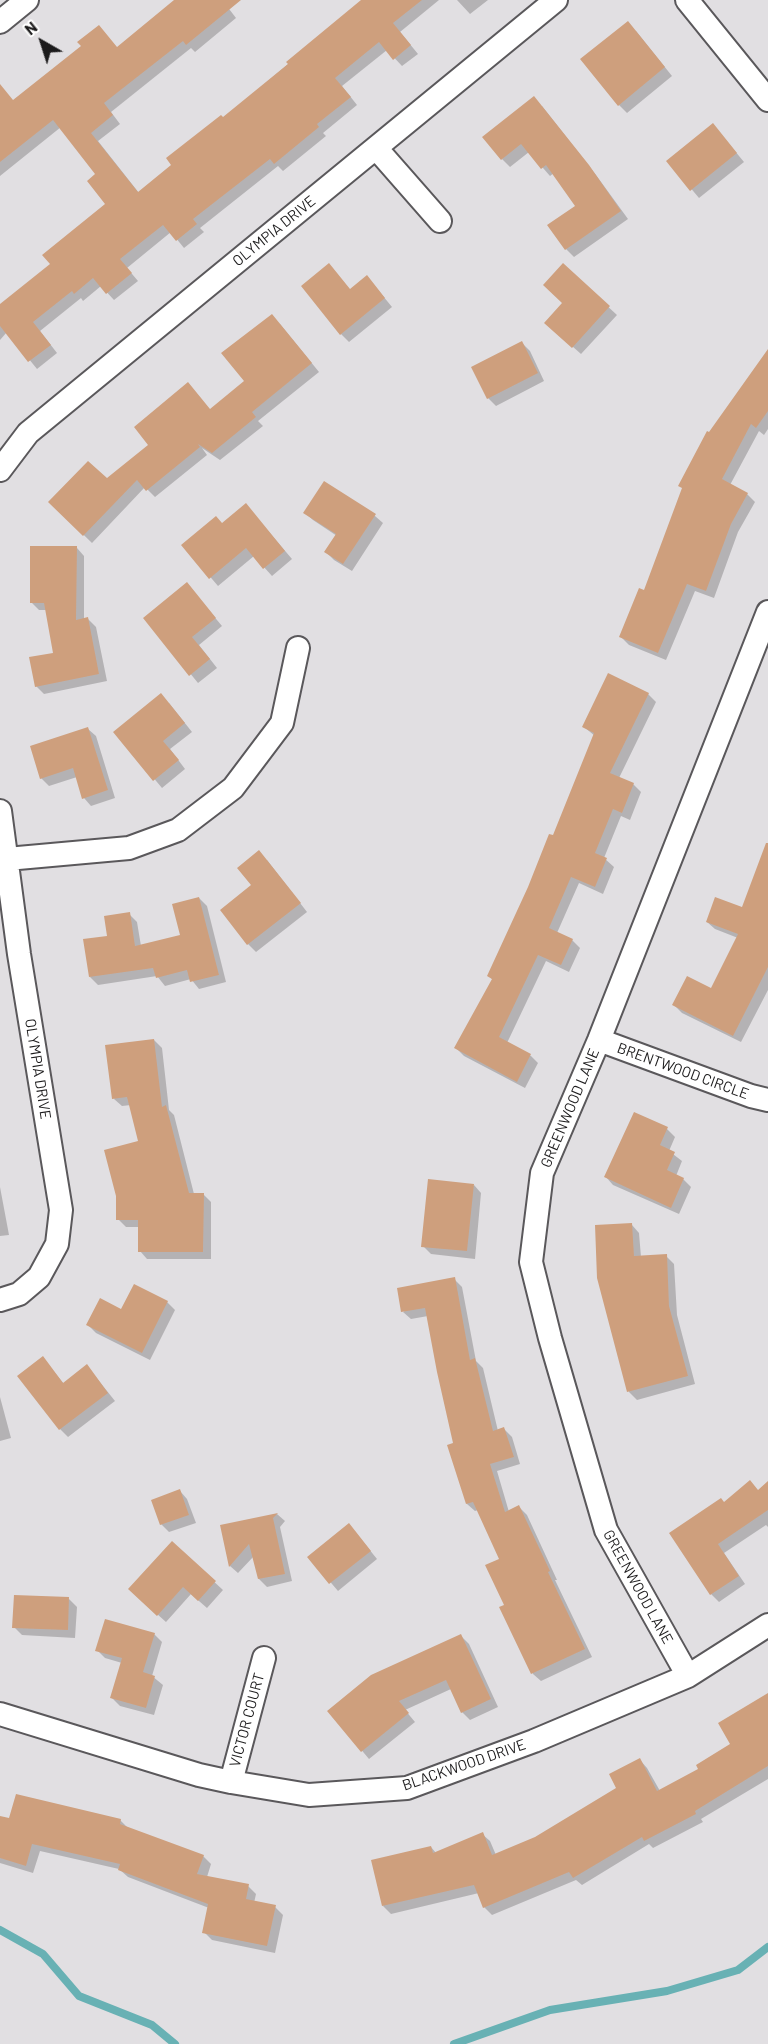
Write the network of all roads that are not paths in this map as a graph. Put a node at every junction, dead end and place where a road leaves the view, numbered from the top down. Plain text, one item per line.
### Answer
1 (27, 0) edge
2 (556, 0) edge
3 (687, 0) edge
4 (0, 22) edge
5 (768, 100) edge
6 (376, 148) junction
7 (440, 221) dead end
8 (0, 470) edge
9 (768, 612) edge
10 (298, 648) dead end
11 (0, 811) edge
12 (7, 859) junction
13 (599, 1040) junction
14 (768, 1100) edge
15 (0, 1300) edge
16 (768, 1625) edge
17 (264, 1658) dead end
18 (688, 1676) junction
19 (0, 1714) edge
20 (231, 1782) junction

1 - 4 street
2 - 6 street, OLYMPIA DRIVE
3 - 5 street
6 - 7 street
6 - 8 street, OLYMPIA DRIVE
9 - 13 street, GREENWOOD LANE
10 - 12 street
11 - 12 street, OLYMPIA DRIVE
12 - 15 street, OLYMPIA DRIVE
13 - 14 street, BRENTWOOD CIRCLE
13 - 18 street, GREENWOOD LANE
16 - 18 street, BLACKWOOD DRIVE
17 - 20 street, VICTOR COURT
18 - 20 street, BLACKWOOD DRIVE
19 - 20 street, BLACKWOOD DRIVE

